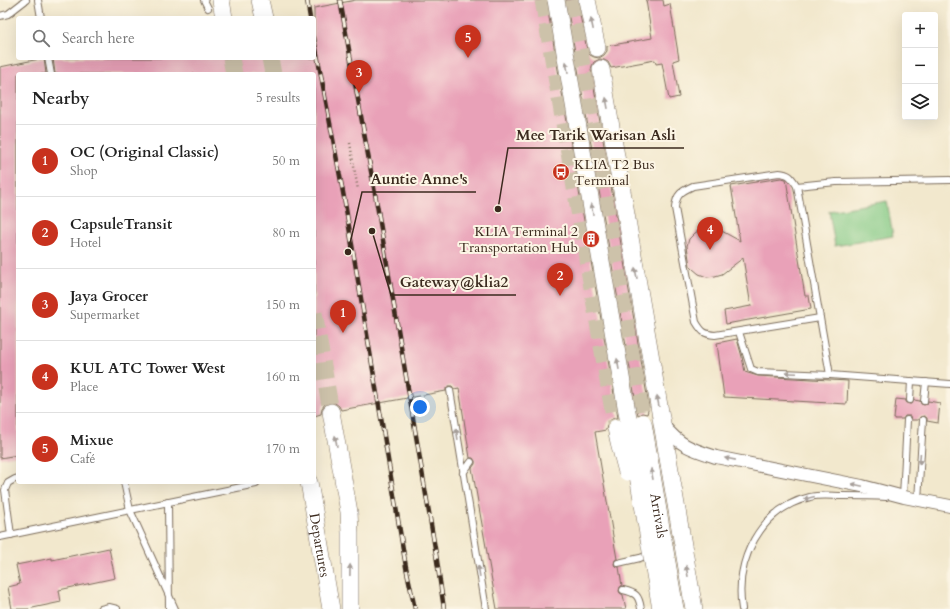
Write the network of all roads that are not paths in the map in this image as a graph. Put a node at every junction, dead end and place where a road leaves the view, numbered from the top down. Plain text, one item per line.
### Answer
1 (26, 0) edge
2 (38, 0) edge
3 (204, 0) edge
4 (260, 0) edge
5 (556, 0) edge
6 (587, 0) edge
7 (214, 4) edge
8 (0, 16) edge
9 (41, 16) edge
10 (223, 16) edge
11 (264, 16) edge
12 (598, 48) dead end
13 (48, 60) edge
14 (601, 69) dead end
15 (51, 72) edge
16 (950, 180) edge
17 (797, 186) junction
18 (820, 318) junction
19 (739, 332) junction
20 (830, 375) junction
21 (912, 381) junction
22 (926, 382) junction
23 (950, 384) edge
24 (450, 390) dead end
25 (910, 400) dead end
26 (924, 401) dead end
27 (331, 412) tunnel mouth
28 (907, 420) dead end
29 (923, 420) dead end
30 (643, 423) tunnel mouth
31 (662, 424) junction
32 (616, 428) tunnel mouth
33 (471, 462) dead end
34 (463, 472) junction
35 (16, 479) edge
36 (124, 484) edge
37 (256, 484) dead end
38 (309, 484) edge
39 (904, 497) junction
40 (675, 498) junction
41 (918, 500) junction
42 (168, 502) junction
43 (950, 506) edge
44 (130, 510) junction
45 (11, 535) junction
46 (0, 537) edge
47 (618, 563) dead end
48 (623, 590) dead end
49 (169, 596) junction
50 (670, 607) edge
51 (101, 609) edge
52 (117, 609) edge
53 (169, 609) edge
54 (175, 609) edge
55 (331, 609) edge
56 (350, 609) edge
57 (486, 609) edge
58 (641, 609) edge
59 (694, 609) edge
60 (742, 609) edge

1 - 8 lane
2 - 9 lane
3 - 7 lane
4 - 11 main road
50 -> 5 main road, bridge
12 -> 6 main road
7 - 10 main road
13 - 15 lane
31 -> 14 main road
16 - 17 lane
17 - 18 lane
17 - 19 lane
18 - 19 lane
18 - 20 lane
20 -> 19 lane
20 - 21 lane
21 - 22 lane
21 - 25 lane
22 - 23 lane
22 - 26 lane
34 -> 24 lane
56 -> 27 main road
28 - 39 lane
29 -> 41 lane
50 -> 30 main road, Arrivals, bridge
39 -> 31 street
31 - 40 main road
32 - 50 main road, bridge
33 - 34 lane
57 -> 34 lane
35 - 45 lane
36 - 44 lane
37 - 42 lane
38 - 55 main road, Departures
39 - 41 street
39 -> 60 lane
40 - 47 lane
59 -> 40 main road
41 - 43 street
42 - 44 lane
42 - 49 lane
44 - 45 lane
44 - 49 lane
45 - 46 lane
48 - 58 lane
49 - 53 lane
49 - 54 lane
51 - 52 lane

